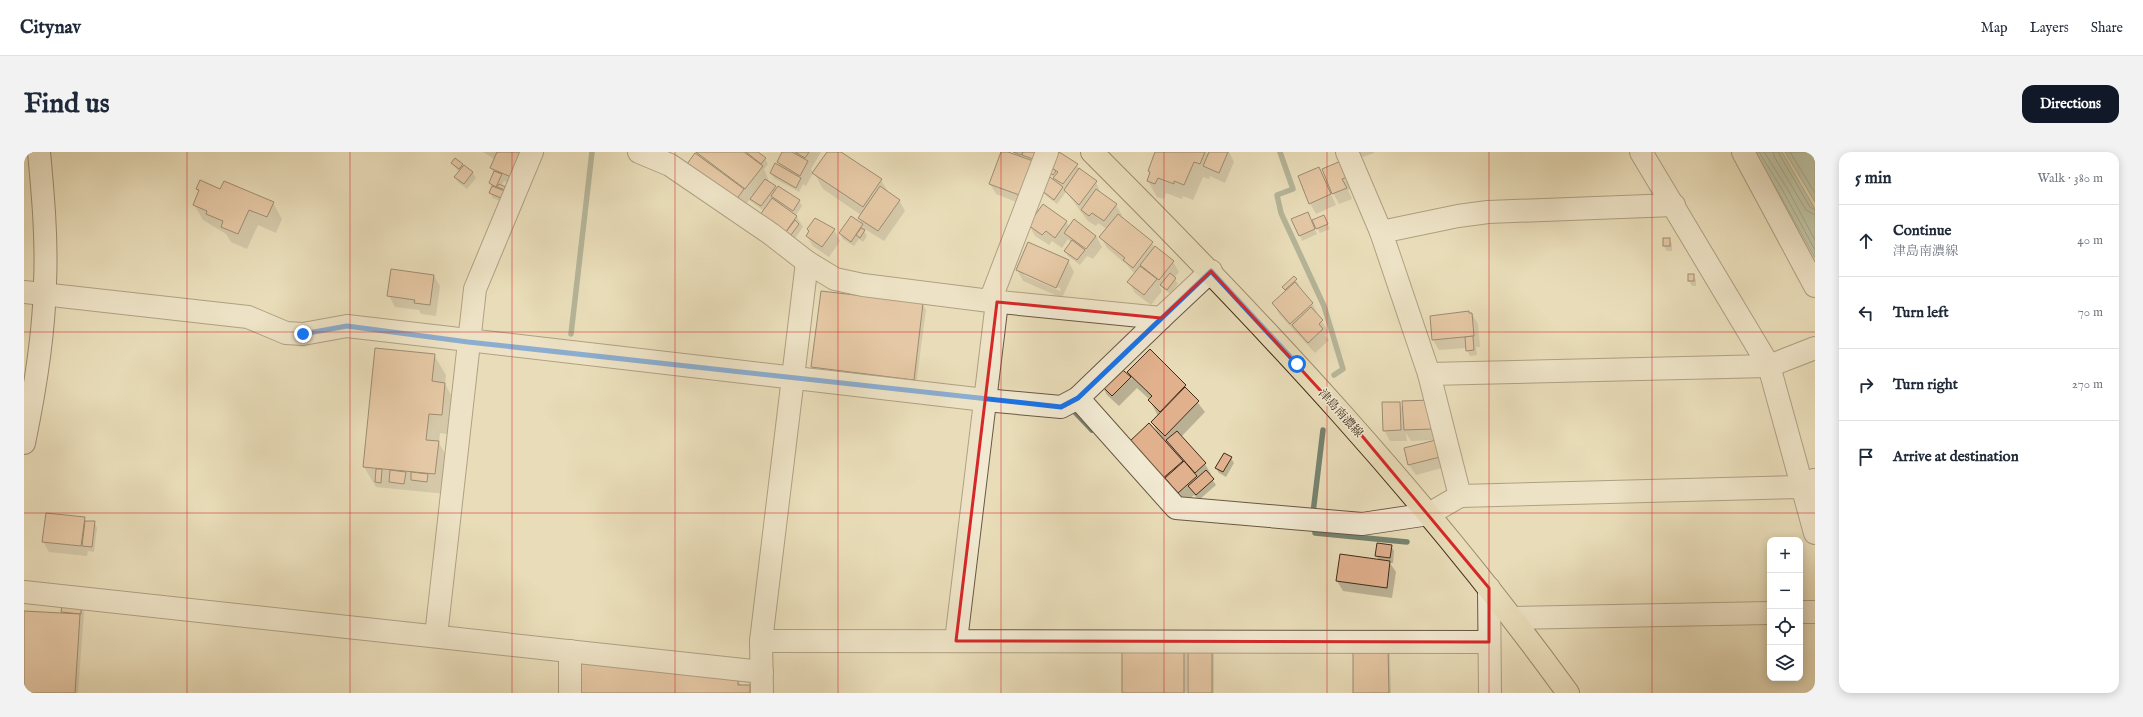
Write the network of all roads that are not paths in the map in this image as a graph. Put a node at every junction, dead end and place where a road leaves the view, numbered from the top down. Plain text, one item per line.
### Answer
1 (38, 152) edge
2 (532, 152) edge
3 (639, 152) edge
4 (1047, 152) edge
5 (1092, 152) edge
6 (1347, 152) edge
7 (1642, 152) edge
8 (1743, 152) edge
9 (673, 158) edge
10 (1674, 205) junction
11 (1381, 232) junction
12 (807, 262) junction
13 (1211, 271) junction
14 (24, 279) edge
15 (1815, 286) edge
16 (38, 290) edge
17 (994, 302) junction
18 (1161, 318) junction
19 (469, 334) junction
20 (1815, 348) edge
21 (1769, 366) junction
22 (794, 371) junction
23 (1429, 374) junction
24 (1078, 398) junction
25 (985, 400) junction
26 (24, 443) edge
27 (1808, 483) edge
28 (1460, 496) junction
29 (1429, 514) junction
30 (1815, 534) edge
31 (1489, 588) junction
32 (24, 592) edge
33 (1803, 612) edge
34 (1815, 612) edge
35 (1767, 613) edge
36 (1514, 618) junction
37 (436, 636) junction
38 (761, 641) junction
39 (956, 641) junction
40 (1489, 642) junction
41 (570, 651) junction
42 (762, 672) junction
43 (570, 693) edge
44 (762, 693) edge
45 (1490, 693) edge
46 (1568, 693) edge

1 - 16 street
2 - 19 street
3 - 9 street
4 - 17 street
5 - 13 main road, 津島南濃線
6 - 11 street
7 - 10 street
8 - 15 street
9 - 12 street
10 - 11 street
10 - 21 street
11 - 23 street
12 - 17 street
12 - 22 street
13 - 18 street
13 - 29 main road, 津島南濃線
14 - 16 street
16 - 19 street
16 - 26 street
17 - 18 street
17 - 25 street
18 - 24 street
19 - 22 street
19 - 37 street
20 - 21 street
21 - 23 street
21 - 27 street
22 - 25 street
22 - 38 street
23 - 28 street
24 - 25 street
24 - 29 street
25 - 39 street
27 - 28 street
27 - 30 street
28 - 29 street
29 - 31 main road, 津島南濃線
31 - 36 main road, 津島南濃線
31 - 40 street
32 - 37 street
33 - 34 street
35 - 36 street
36 - 46 main road, 津島南濃線
37 - 41 street
38 - 39 street
38 - 42 street
39 - 40 street
40 - 45 street
41 - 42 street
41 - 43 street
42 - 44 street

